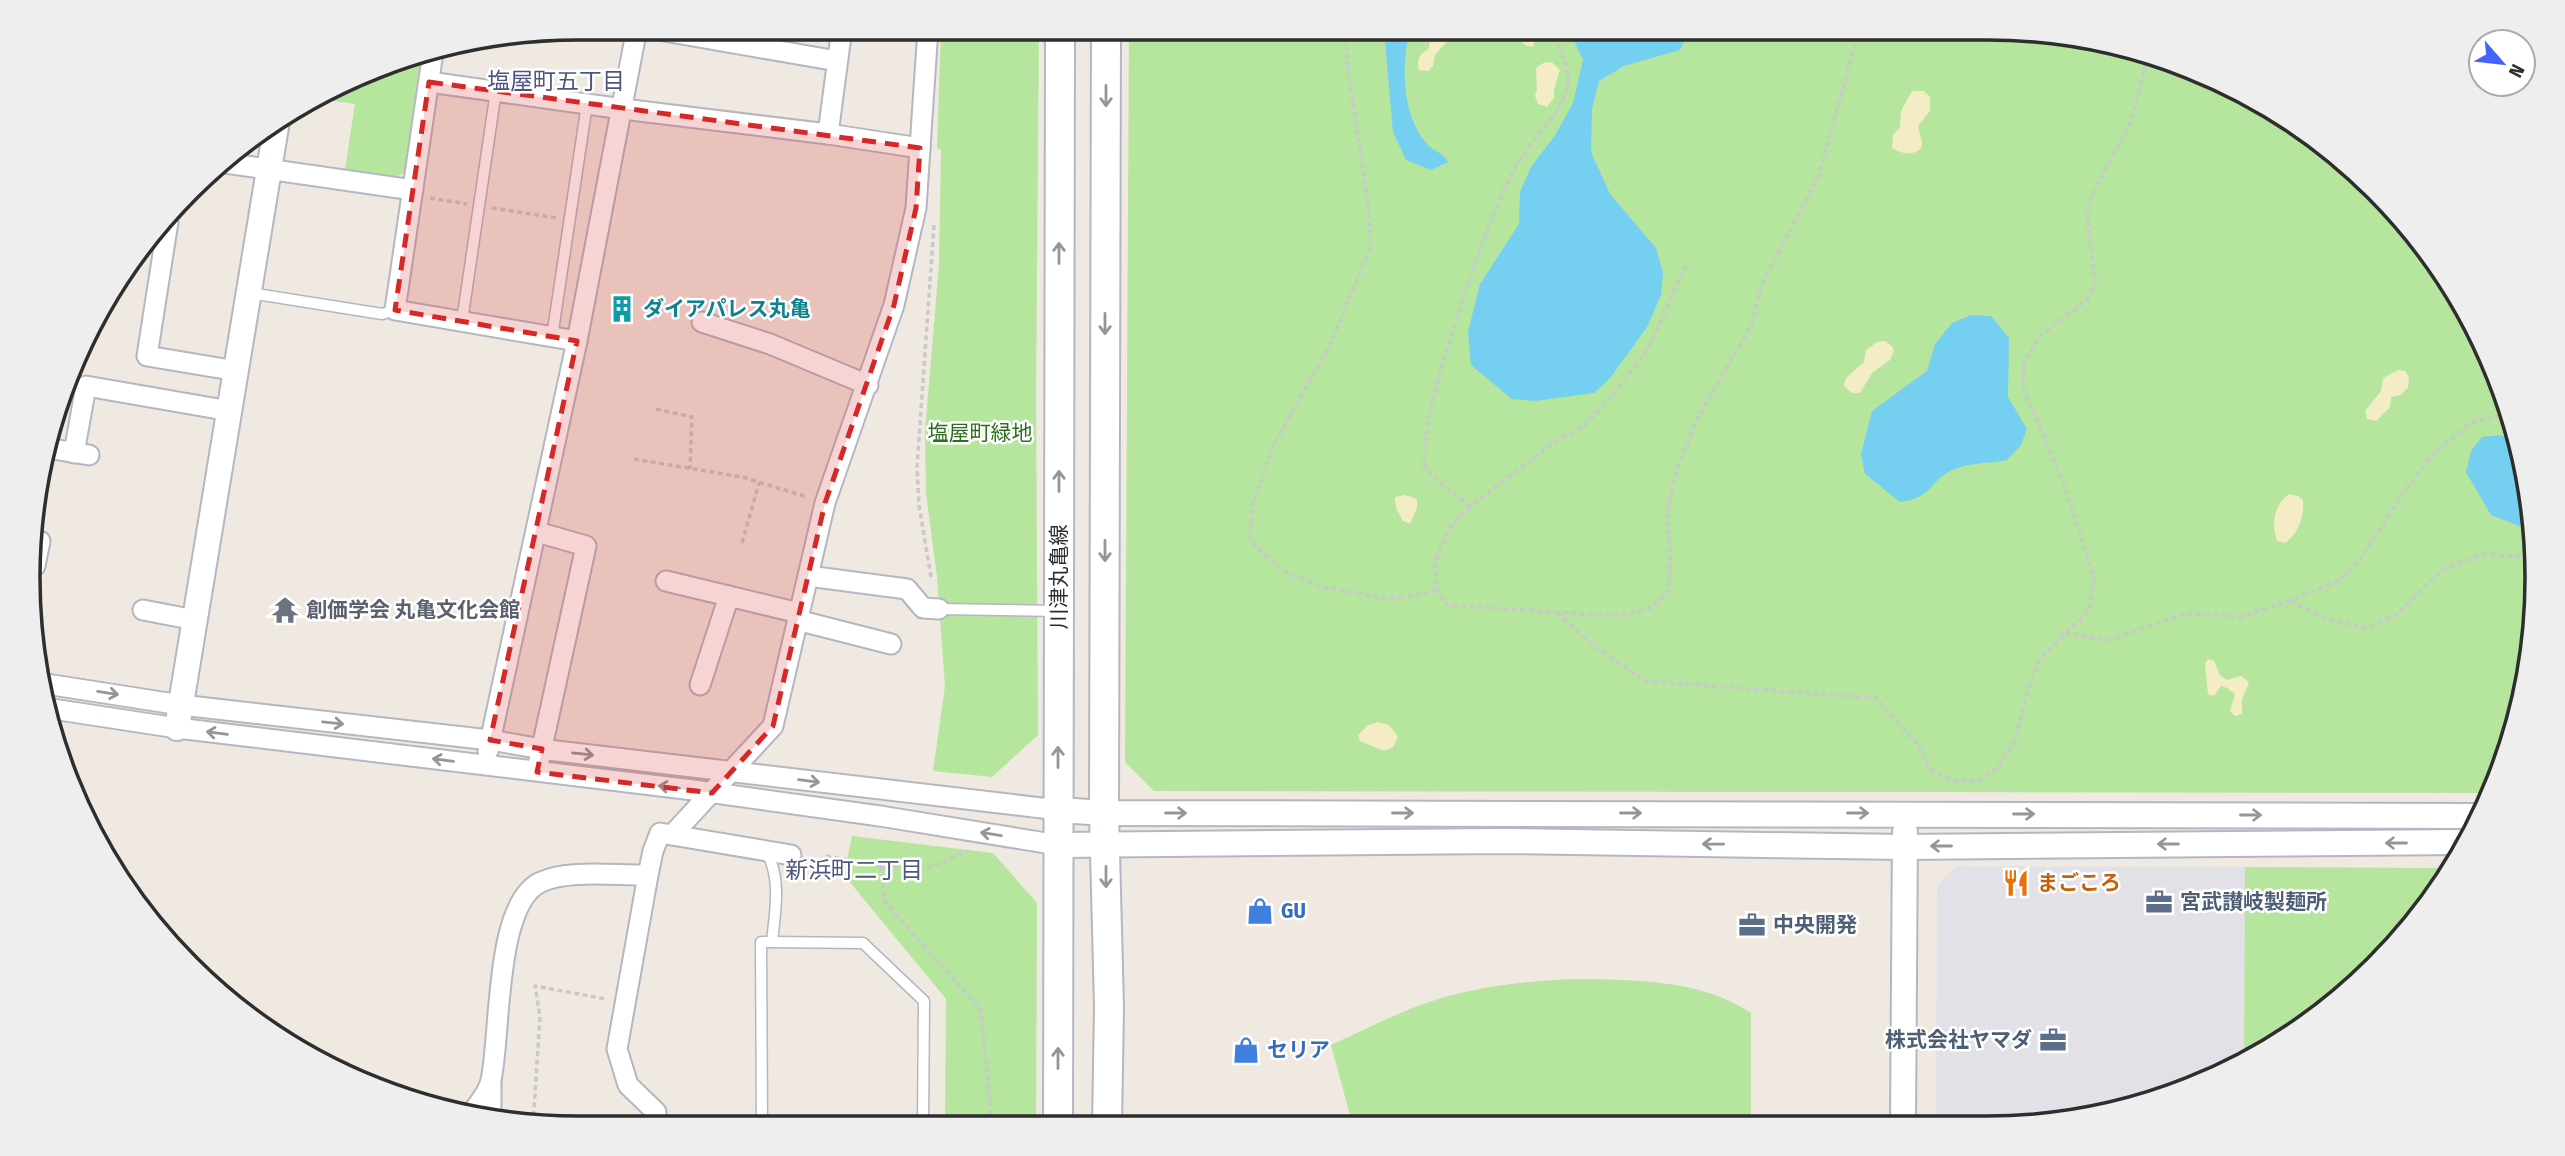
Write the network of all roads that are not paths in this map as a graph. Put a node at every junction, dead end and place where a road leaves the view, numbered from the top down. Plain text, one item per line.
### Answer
1 (635, 40) edge
2 (716, 40) edge
3 (841, 40) edge
4 (927, 40) edge
5 (1060, 40) edge
6 (1106, 40) edge
7 (432, 61) edge
8 (838, 61) junction
9 (429, 82) junction
10 (496, 91) junction
11 (587, 104) junction
12 (623, 109) junction
13 (275, 134) edge
14 (828, 134) junction
15 (920, 148) junction
16 (235, 165) edge
17 (270, 170) junction
18 (412, 193) junction
19 (166, 232) edge
20 (249, 293) junction
21 (395, 310) junction
22 (462, 321) junction
23 (702, 322) dead end
24 (552, 337) junction
25 (578, 341) junction
26 (237, 371) junction
27 (868, 385) junction
28 (230, 411) junction
29 (56, 450) edge
30 (537, 532) junction
31 (808, 576) junction
32 (666, 581) dead end
33 (729, 596) junction
34 (939, 609) joint
35 (143, 610) dead end
36 (1059, 611) junction
37 (798, 617) junction
38 (195, 620) junction
39 (891, 644) dead end
40 (700, 685) dead end
41 (52, 686) edge
42 (57, 709) edge
43 (179, 716) junction
44 (490, 740) junction
45 (542, 749) junction
46 (485, 766) junction
47 (733, 771) junction
48 (537, 772) junction
49 (712, 793) junction
50 (1059, 810) junction
51 (1104, 813) junction
52 (1906, 813) junction
53 (2469, 816) edge
54 (672, 835) junction
55 (2456, 842) edge
56 (1058, 845) junction
57 (1106, 845) junction
58 (1904, 847) junction
59 (765, 850) junction
60 (792, 855) dead end
61 (648, 876) junction
62 (772, 942) junction
63 (491, 1083) junction
64 (476, 1106) edge
65 (491, 1108) edge
66 (656, 1116) edge
67 (762, 1116) edge
68 (923, 1116) edge
69 (1058, 1116) edge
70 (1107, 1116) edge
71 (1903, 1116) edge

1 - 12 street
2 - 8 street
3 - 8 street
4 - 15 street
36 -> 5 main road, 川津丸亀線
6 -> 51 main road
7 - 9 street
8 - 14 street
9 - 10 street
9 - 18 street
10 - 11 street
10 - 22 lane
11 - 12 street
11 - 24 lane
12 - 14 street
12 - 25 street
13 - 17 street
14 - 15 street
15 - 27 street
16 - 17 street
17 - 18 street
17 - 20 street
18 - 21 street
19 - 26 street
20 - 21 lane
20 - 26 street
21 - 22 street
22 - 24 street
23 - 27 street
24 - 25 street
25 - 30 street
26 - 28 street
27 - 31 street
28 - 29 street
28 - 38 street
30 - 44 street
30 - 45 street
31 - 34 street
31 - 37 street
32 - 33 street
33 - 37 street
33 - 40 street
34 - 36 lane
35 - 38 street
50 -> 36 main road, 川津丸亀線
37 - 39 street
37 - 47 street
38 - 43 street
41 -> 43 street
42 - 43 street
43 -> 44 street
46 -> 43 street
44 - 45 street
44 - 46 street
45 -> 47 street
45 - 48 street
46 - 48 street
47 - 49 street
47 -> 50 street
49 -> 48 street
49 - 54 street
56 -> 49 street
50 - 51 street
50 - 56 main road, 川津丸亀線
51 -> 52 street
51 - 57 main road
52 -> 53 street
52 - 58 street
54 - 59 street
54 - 61 street
55 -> 58 street
56 - 57 street
69 -> 56 main road, 川津丸亀線
58 -> 57 street
57 -> 70 main road
58 - 71 street
59 - 60 street
59 - 62 lane
61 - 63 street
61 - 66 street
62 - 67 lane
62 - 68 lane
63 - 64 street
63 - 65 street

